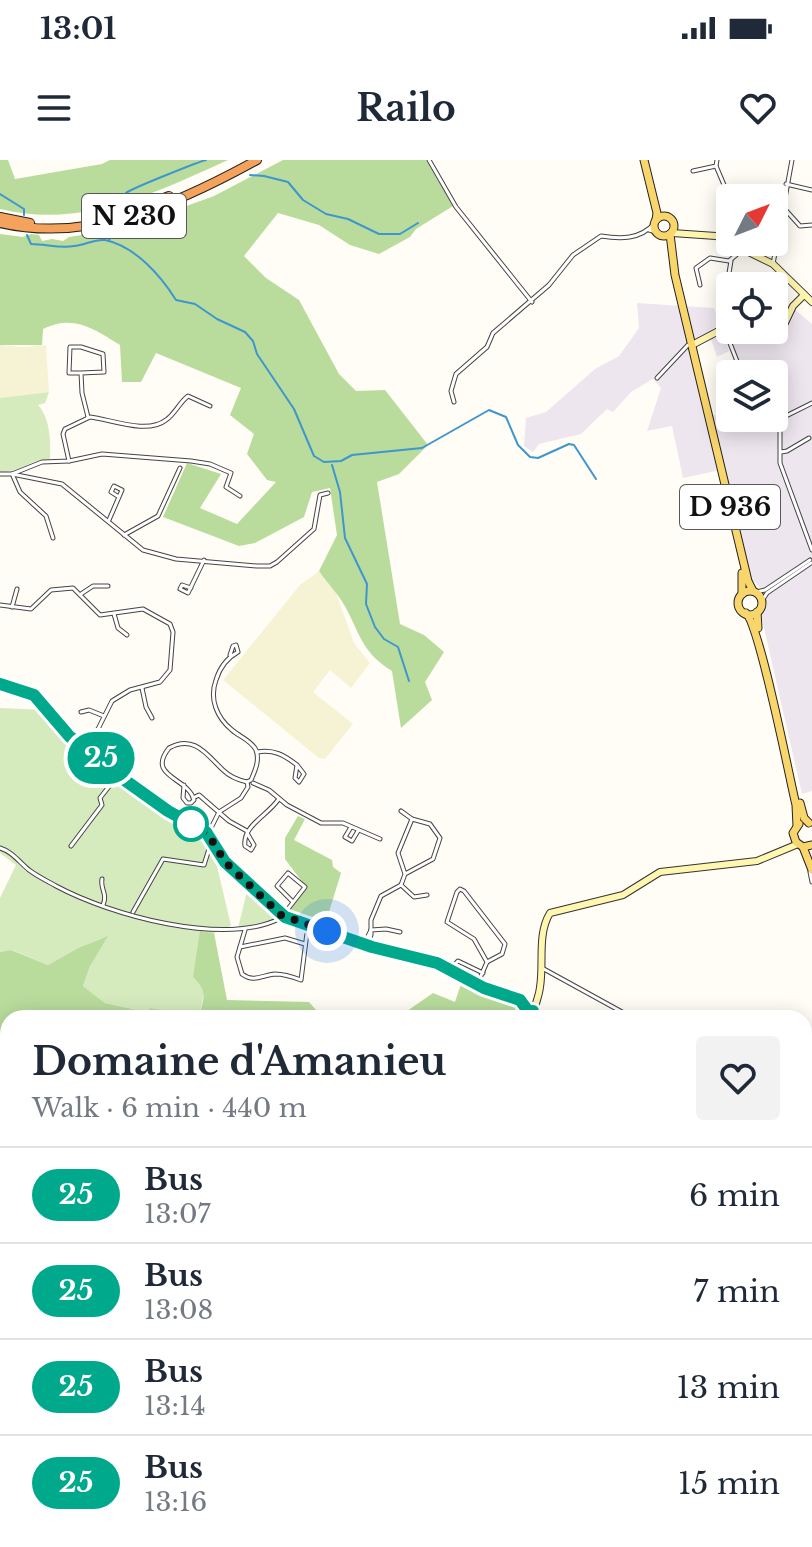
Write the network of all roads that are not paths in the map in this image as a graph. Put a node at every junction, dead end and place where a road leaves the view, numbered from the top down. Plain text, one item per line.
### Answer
1 (246, 160) edge
2 (257, 160) edge
3 (429, 160) edge
4 (645, 160) edge
5 (717, 160) edge
6 (792, 160) edge
7 (716, 166) junction
8 (693, 171) dead end
9 (724, 184) edge
10 (786, 184) edge
11 (788, 184) edge
12 (812, 189) edge
13 (788, 213) edge
14 (665, 216) junction
15 (0, 220) edge
16 (812, 225) edge
17 (662, 230) junction
18 (716, 238) edge
19 (735, 256) edge
20 (755, 256) edge
21 (774, 256) edge
22 (731, 259) junction
23 (773, 264) junction
24 (729, 272) edge
25 (700, 285) dead end
26 (804, 295) junction
27 (532, 302) junction
28 (812, 302) edge
29 (788, 316) edge
30 (716, 332) edge
31 (690, 345) junction
32 (81, 373) junction
33 (657, 378) dead end
34 (454, 402) dead end
35 (812, 403) edge
36 (210, 406) dead end
37 (788, 415) edge
38 (88, 417) junction
39 (780, 432) edge
40 (809, 438) dead end
41 (781, 452) junction
42 (69, 461) junction
43 (180, 468) dead end
44 (0, 474) edge
45 (12, 474) junction
46 (328, 493) dead end
47 (240, 496) dead end
48 (119, 497) dead end
49 (109, 522) junction
50 (124, 535) junction
51 (53, 538) dead end
52 (812, 550) edge
53 (204, 560) junction
54 (811, 561) edge
55 (108, 586) dead end
56 (191, 588) dead end
57 (17, 589) dead end
58 (754, 592) junction
59 (81, 594) junction
60 (742, 594) junction
61 (762, 601) junction
62 (0, 605) edge
63 (12, 607) junction
64 (757, 612) junction
65 (746, 613) junction
66 (114, 614) junction
67 (127, 635) dead end
68 (230, 655) dead end
69 (0, 684) edge
70 (142, 687) junction
71 (81, 712) dead end
72 (104, 716) junction
73 (152, 718) dead end
74 (98, 729) junction
75 (83, 745) junction
76 (122, 745) dead end
77 (257, 752) junction
78 (297, 765) dead end
79 (118, 775) junction
80 (250, 783) junction
81 (184, 785) junction
82 (193, 798) junction
83 (279, 799) junction
84 (401, 811) dead end
85 (219, 812) junction
86 (412, 819) junction
87 (810, 824) edge
88 (797, 826) junction
89 (351, 827) junction
90 (358, 830) junction
91 (208, 834) junction
92 (380, 839) dead end
93 (73, 845) dead end
94 (802, 845) edge
95 (215, 846) junction
96 (0, 848) edge
97 (812, 870) edge
98 (405, 874) junction
99 (102, 879) dead end
100 (812, 882) edge
101 (401, 885) junction
102 (427, 895) dead end
103 (292, 901) junction
104 (103, 905) junction
105 (132, 914) junction
106 (283, 916) junction
107 (308, 925) junction
108 (246, 928) junction
109 (371, 930) junction
110 (400, 932) dead end
111 (305, 944) junction
112 (365, 944) junction
113 (240, 947) junction
114 (487, 962) junction
115 (542, 968) junction
116 (450, 970) junction
117 (483, 973) junction
118 (477, 985) junction
119 (532, 1009) edge
120 (618, 1010) edge

1 - 15 highway, N 230
2 - 15 highway, N 230
3 - 27 street
4 - 14 main road, D 936
4 - 17 main road, D 936
5 - 7 street
6 - 10 street
7 - 8 street
7 - 9 street
11 - 12 street
13 - 16 street
14 - 17 main road
14 - 17 main road
17 - 18 street
17 - 27 street
17 - 31 main road, D 936
19 - 22 street
20 - 23 street
21 - 23 street
22 - 24 street
22 - 25 street
23 - 26 street
26 - 28 street
26 - 29 street
27 - 34 street
30 - 31 street
31 - 33 street
31 - 58 main road, D 936
31 - 60 main road, D 936
32 - 32 street
32 - 38 street
35 - 37 street
36 - 38 street
38 - 42 street
39 - 41 street
40 - 41 street
41 - 52 street
42 - 45 street
42 - 47 street
43 - 50 street
44 - 45 street
45 - 49 street
45 - 51 street
46 - 53 street
48 - 49 street
49 - 50 street
50 - 53 street
53 - 56 street
54 - 58 street
54 - 61 street
55 - 59 street
57 - 63 street
58 - 60 main road
58 - 61 main road
59 - 63 street
59 - 66 street
60 - 65 main road
61 - 64 main road
62 - 63 street
64 - 65 main road
64 - 87 main road
65 - 88 main road
66 - 67 street
66 - 70 street
68 - 77 street
69 - 75 street
70 - 72 street
70 - 73 street
71 - 72 street
72 - 74 street
74 - 75 street
74 - 76 street
75 - 79 street
77 - 78 street
77 - 80 street
79 - 91 street
79 - 93 street
80 - 81 street
80 - 83 street
80 - 85 street
81 - 82 street
81 - 82 street
82 - 85 street
83 - 85 street
83 - 89 street
84 - 86 street
85 - 91 street
86 - 98 street
86 - 98 street
87 - 88 main road
88 - 94 main road
89 - 90 street
89 - 90 street
90 - 92 street
91 - 95 street
94 - 97 main road
94 - 100 street
94 - 115 street
95 - 105 street
95 - 106 street
96 - 104 street
98 - 101 street
99 - 104 street
101 - 102 street
101 - 109 street
103 - 103 street
103 - 106 street
104 - 105 street
105 - 108 street
106 - 107 street
106 - 108 street
107 - 111 street
107 - 112 street
108 - 113 street
109 - 110 street
109 - 112 street
111 - 113 street
111 - 113 street
112 - 116 street
114 - 114 street
114 - 117 street
115 - 119 street
115 - 120 street
116 - 117 street
116 - 118 street
117 - 118 street
118 - 119 street

